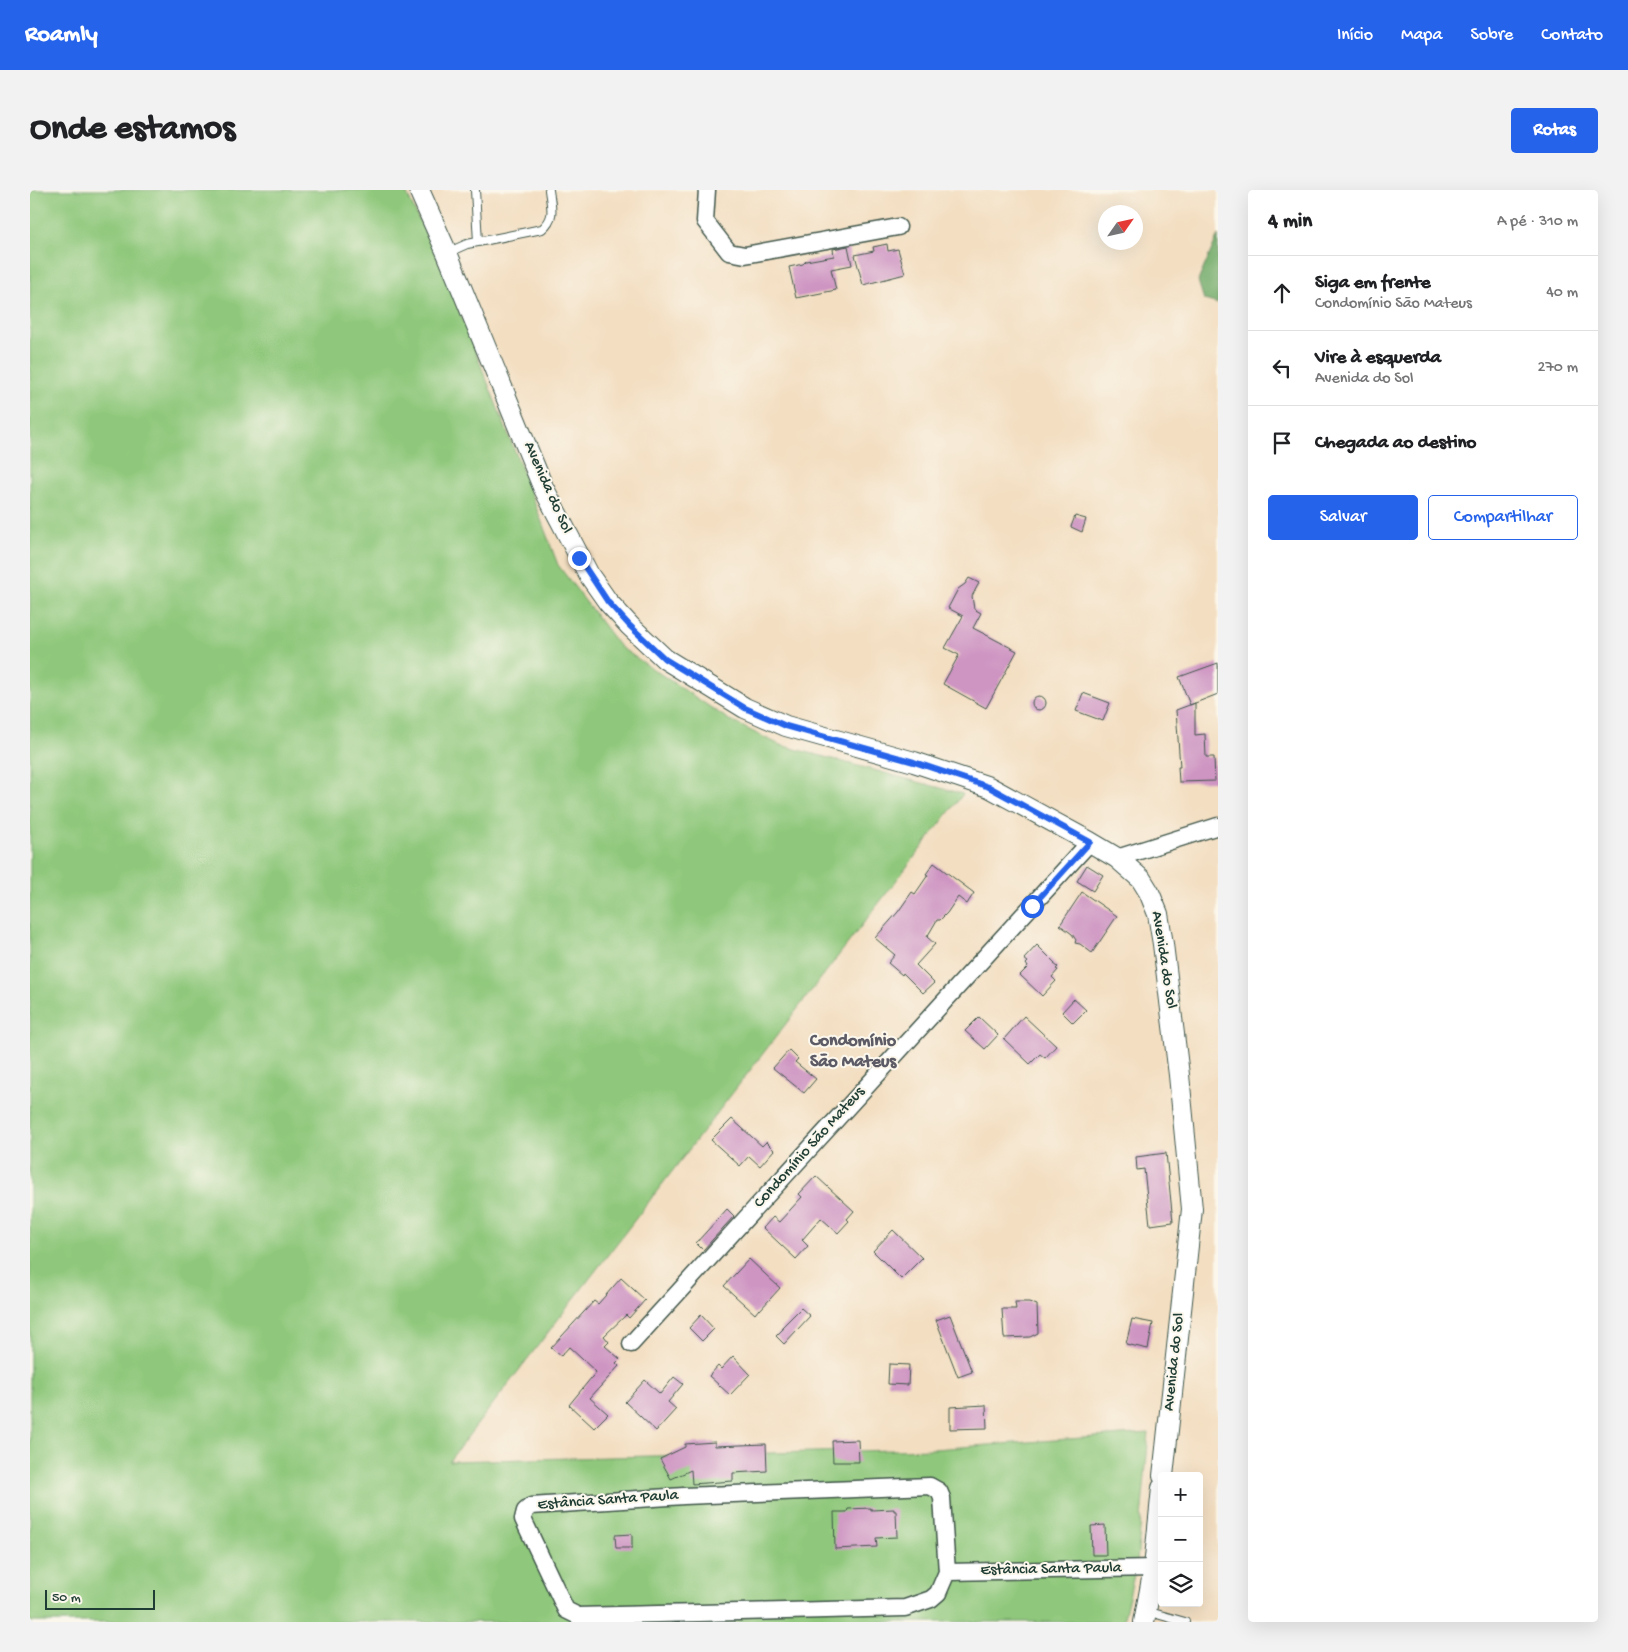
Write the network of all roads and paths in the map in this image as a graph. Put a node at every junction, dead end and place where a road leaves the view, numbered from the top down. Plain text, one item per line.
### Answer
1 (419, 190) edge
2 (475, 190) edge
3 (549, 190) edge
4 (707, 190) edge
5 (898, 227) dead end
6 (478, 242) junction
7 (447, 253) junction
8 (1218, 826) edge
9 (1090, 842) junction
10 (1117, 858) junction
11 (631, 1344) dead end
12 (1163, 1472) edge
13 (1159, 1517) edge
14 (1154, 1568) junction
15 (947, 1572) junction
16 (1145, 1616) edge
17 (1185, 1622) edge

1 - 7 street, Avenida do Sol
2 - 6 lane
3 - 6 lane
4 - 5 street
6 - 7 lane
7 - 9 street, Avenida do Sol
8 - 10 street
9 - 10 street, Avenida do Sol
9 - 11 street, Condomínio São Mateus
10 - 12 street, Avenida do Sol
13 - 14 street
14 - 15 street, Estância Santa Paula
14 - 16 street
15 - 15 street, Estância Santa Paula
16 - 17 lane

